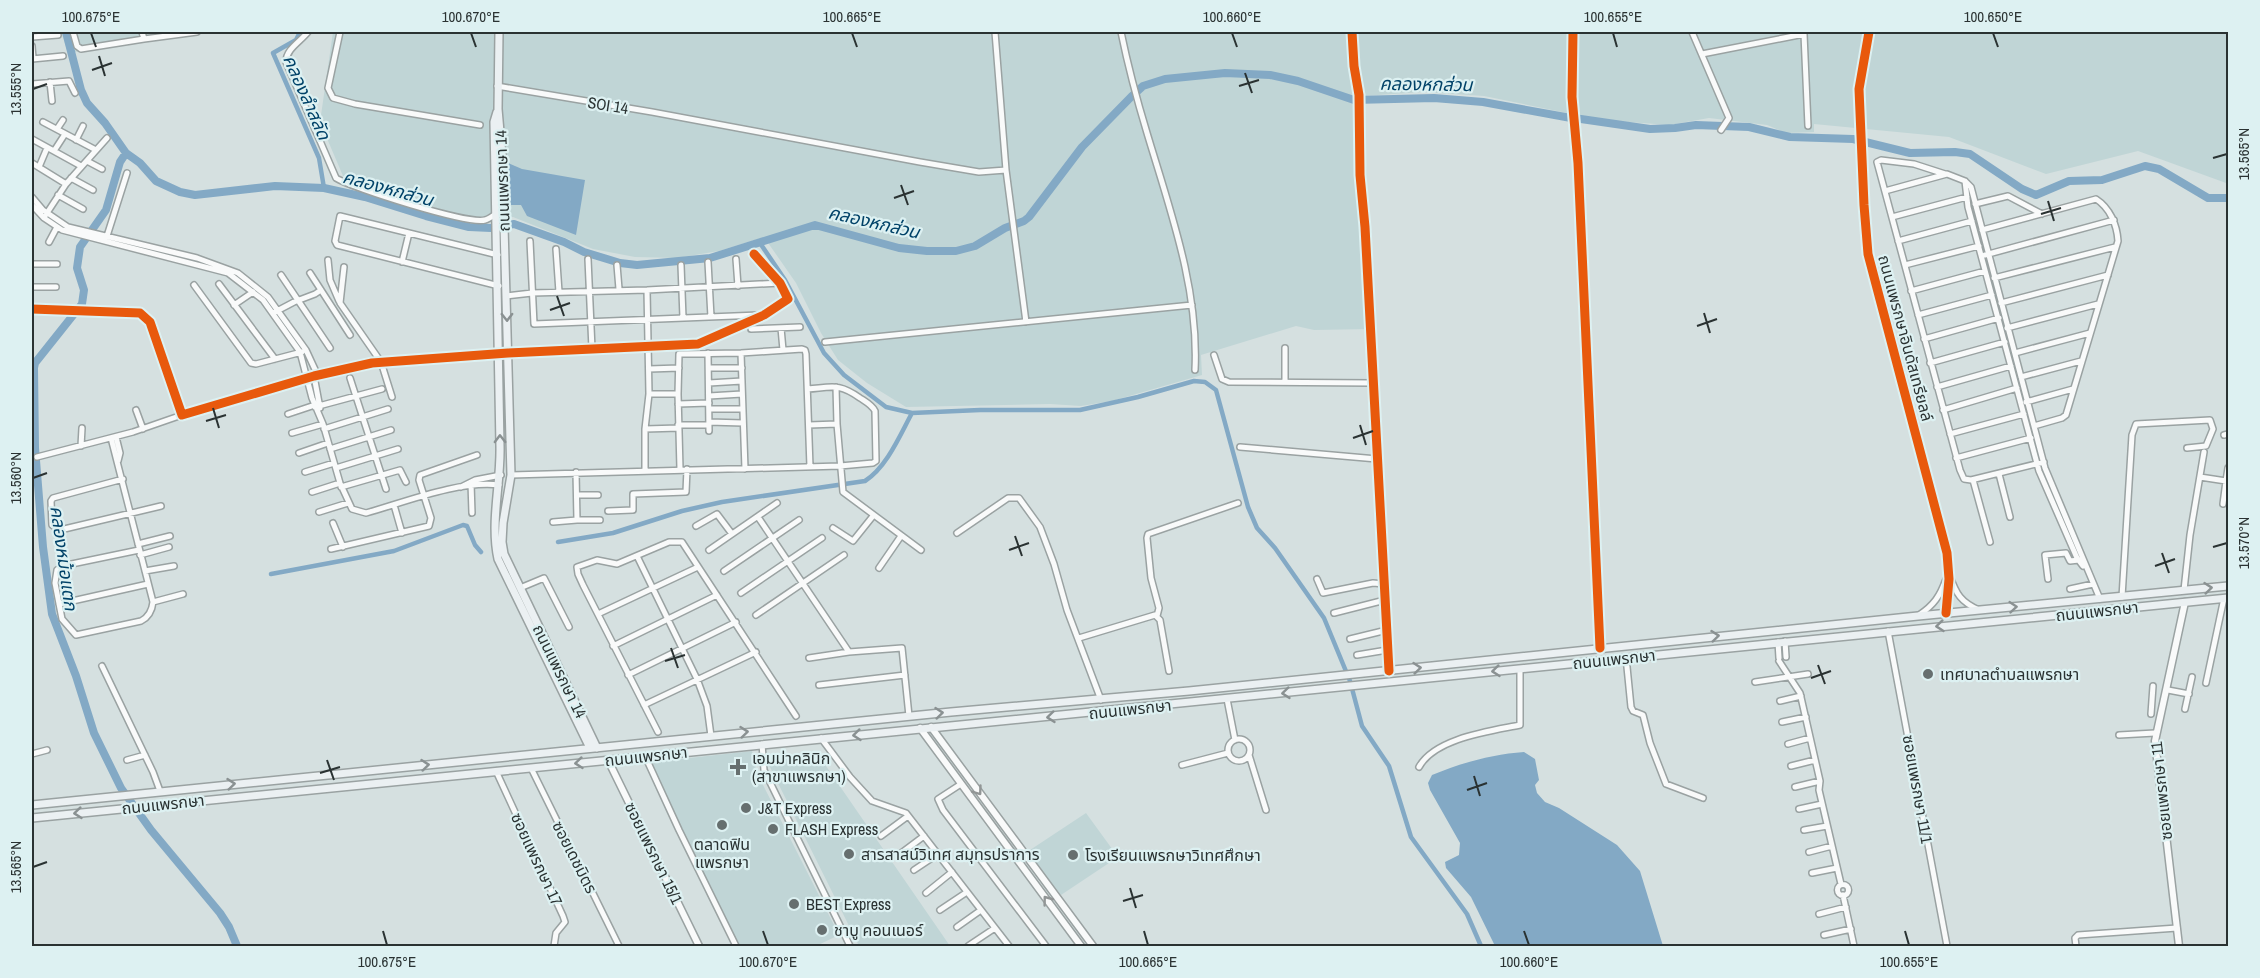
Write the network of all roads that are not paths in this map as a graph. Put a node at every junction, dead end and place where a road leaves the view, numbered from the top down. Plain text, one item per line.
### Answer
1 (73, 32) edge
2 (142, 32) edge
3 (197, 32) edge
4 (308, 32) edge
5 (340, 32) edge
6 (499, 32) edge
7 (995, 32) edge
8 (1121, 32) edge
9 (1352, 32) edge
10 (1573, 32) edge
11 (1692, 32) edge
12 (1869, 32) edge
13 (58, 35) dead end
14 (1779, 35) edge
15 (32, 37) edge
16 (144, 39) junction
17 (32, 46) edge
18 (1702, 54) junction
19 (63, 56) dead end
20 (32, 59) edge
21 (50, 82) junction
22 (32, 84) edge
23 (497, 86) junction
24 (75, 93) dead end
25 (52, 101) dead end
26 (63, 120) dead end
27 (44, 122) dead end
28 (480, 125) dead end
29 (83, 126) dead end
30 (1808, 126) dead end
31 (57, 129) junction
32 (1721, 130) dead end
33 (65, 134) junction
34 (107, 138) dead end
35 (32, 139) edge
36 (76, 140) junction
37 (47, 148) junction
38 (96, 150) junction
39 (54, 151) junction
40 (87, 161) junction
41 (32, 163) edge
42 (81, 166) junction
43 (39, 167) junction
44 (102, 170) dead end
45 (1006, 170) junction
46 (127, 173) dead end
47 (1947, 174) junction
48 (71, 178) junction
49 (1965, 180) junction
50 (66, 184) junction
51 (93, 190) dead end
52 (1885, 191) junction
53 (58, 195) junction
54 (1966, 196) junction
55 (32, 197) edge
56 (1975, 204) junction
57 (32, 205) edge
58 (83, 209) dead end
59 (32, 214) edge
60 (2042, 214) junction
61 (43, 215) junction
62 (499, 215) junction
63 (1892, 217) junction
64 (2114, 220) junction
65 (1972, 221) junction
66 (57, 227) junction
67 (1982, 230) junction
68 (79, 232) junction
69 (409, 233) junction
70 (501, 237) junction
71 (106, 238) junction
72 (530, 240) dead end
73 (1898, 241) junction
74 (49, 242) dead end
75 (1979, 246) junction
76 (2115, 247) junction
77 (556, 249) dead end
78 (754, 254) dead end
79 (498, 255) junction
80 (1985, 255) junction
81 (588, 259) dead end
82 (736, 259) dead end
83 (328, 260) dead end
84 (402, 262) junction
85 (708, 262) dead end
86 (32, 264) edge
87 (57, 264) dead end
88 (210, 264) junction
89 (617, 265) dead end
90 (681, 265) dead end
91 (1905, 265) junction
92 (344, 267) dead end
93 (1985, 271) junction
94 (310, 273) dead end
95 (281, 275) dead end
96 (2108, 275) junction
97 (1994, 278) junction
98 (780, 283) junction
99 (219, 284) dead end
100 (194, 285) dead end
101 (502, 286) junction
102 (738, 286) junction
103 (32, 287) edge
104 (56, 287) dead end
105 (709, 287) junction
106 (619, 289) junction
107 (682, 289) junction
108 (321, 290) junction
109 (590, 290) junction
110 (647, 290) junction
111 (1911, 291) junction
112 (253, 292) junction
113 (559, 292) junction
114 (532, 293) junction
115 (506, 296) junction
116 (1992, 296) junction
117 (298, 300) junction
118 (340, 303) junction
119 (2001, 303) junction
120 (2098, 304) junction
121 (234, 305) junction
122 (1192, 305) junction
123 (32, 309) edge
124 (275, 311) junction
125 (764, 315) junction
126 (1918, 315) junction
127 (711, 317) junction
128 (683, 318) junction
129 (1999, 318) junction
130 (648, 319) junction
131 (591, 321) junction
132 (1026, 322) junction
133 (800, 327) dead end
134 (781, 328) junction
135 (2004, 328) junction
136 (751, 329) dead end
137 (2090, 333) junction
138 (350, 335) dead end
139 (1924, 339) junction
140 (825, 342) dead end
141 (2005, 342) junction
142 (648, 346) junction
143 (330, 348) dead end
144 (1285, 348) dead end
145 (592, 349) junction
146 (783, 350) junction
147 (303, 351) junction
148 (508, 353) junction
149 (708, 353) junction
150 (741, 353) junction
151 (2015, 353) junction
152 (499, 354) junction
153 (1214, 355) dead end
154 (275, 359) junction
155 (2081, 361) junction
156 (381, 362) junction
157 (1930, 363) junction
158 (2011, 366) junction
159 (679, 368) junction
160 (709, 368) junction
161 (742, 368) junction
162 (649, 369) junction
163 (1195, 370) dead end
164 (313, 377) junction
165 (2021, 377) junction
166 (350, 378) dead end
167 (742, 381) junction
168 (1285, 382) junction
169 (709, 383) junction
170 (1373, 383) junction
171 (836, 387) junction
172 (1936, 387) junction
173 (2017, 388) junction
174 (2073, 388) junction
175 (382, 389) dead end
176 (808, 389) junction
177 (649, 394) junction
178 (678, 394) junction
179 (742, 394) junction
180 (357, 396) junction
181 (709, 396) junction
182 (392, 397) dead end
183 (2024, 403) junction
184 (678, 404) junction
185 (709, 406) junction
186 (318, 407) junction
187 (388, 409) dead end
188 (743, 409) junction
189 (136, 410) dead end
190 (1943, 410) junction
191 (288, 414) dead end
192 (2024, 414) junction
193 (182, 415) junction
194 (363, 417) junction
195 (743, 423) junction
196 (837, 424) junction
197 (809, 425) junction
198 (323, 426) junction
199 (678, 426) junction
200 (709, 426) junction
201 (2034, 426) junction
202 (82, 428) dead end
203 (143, 429) junction
204 (645, 429) junction
205 (391, 430) dead end
206 (292, 433) dead end
207 (1950, 434) junction
208 (113, 437) junction
209 (369, 437) junction
210 (2031, 438) junction
211 (81, 446) junction
212 (329, 446) junction
213 (1240, 447) dead end
214 (2187, 448) dead end
215 (398, 449) dead end
216 (2204, 452) dead end
217 (299, 453) dead end
218 (477, 455) dead end
219 (375, 456) junction
220 (37, 457) dead end
221 (1956, 458) junction
222 (1377, 459) junction
223 (2040, 463) junction
224 (335, 465) junction
225 (501, 465) junction
226 (511, 465) junction
227 (810, 466) junction
228 (840, 466) junction
229 (2229, 468) edge
230 (680, 469) junction
231 (687, 469) junction
232 (745, 469) junction
233 (645, 470) junction
234 (305, 472) dead end
235 (576, 472) junction
236 (1999, 474) junction
237 (511, 475) junction
238 (381, 476) junction
239 (501, 476) junction
240 (2200, 477) junction
241 (123, 479) junction
242 (1973, 480) junction
243 (2226, 481) junction
244 (406, 482) dead end
245 (471, 483) junction
246 (499, 484) junction
247 (509, 484) junction
248 (340, 485) junction
249 (386, 489) dead end
250 (312, 492) dead end
251 (577, 495) junction
252 (598, 495) dead end
253 (425, 497) junction
254 (348, 503) junction
255 (777, 503) dead end
256 (1238, 503) dead end
257 (2223, 504) dead end
258 (394, 505) junction
259 (161, 506) dead end
260 (2059, 508) junction
261 (608, 511) dead end
262 (319, 512) dead end
263 (131, 513) junction
264 (472, 513) dead end
265 (873, 516) junction
266 (758, 517) junction
267 (2010, 517) dead end
268 (577, 520) junction
269 (600, 520) dead end
270 (799, 520) dead end
271 (553, 522) dead end
272 (333, 523) dead end
273 (696, 526) dead end
274 (833, 528) dead end
275 (402, 533) junction
276 (957, 533) dead end
277 (732, 534) junction
278 (170, 536) dead end
279 (901, 536) junction
280 (772, 538) junction
281 (822, 538) dead end
282 (1990, 542) dead end
283 (343, 547) junction
284 (169, 548) dead end
285 (139, 549) junction
286 (331, 549) dead end
287 (709, 550) dead end
288 (921, 550) dead end
289 (844, 555) dead end
290 (637, 556) junction
291 (2079, 560) junction
292 (788, 561) junction
293 (174, 566) dead end
294 (699, 567) junction
295 (879, 568) dead end
296 (2086, 569) junction
297 (145, 571) junction
298 (724, 571) dead end
299 (1948, 571) junction
300 (1317, 579) dead end
301 (2048, 579) dead end
302 (802, 582) junction
303 (148, 584) junction
304 (1384, 584) junction
305 (2093, 584) junction
306 (2229, 586) edge
307 (520, 588) junction
308 (653, 588) junction
309 (2070, 588) dead end
310 (2184, 591) junction
311 (741, 593) dead end
312 (183, 594) dead end
313 (717, 595) junction
314 (2122, 597) junction
315 (2226, 598) edge
316 (2100, 599) junction
317 (1385, 600) junction
318 (153, 602) junction
319 (2185, 603) junction
320 (58, 604) junction
321 (1980, 610) junction
322 (1334, 613) dead end
323 (1946, 613) junction
324 (598, 614) junction
325 (756, 615) dead end
326 (1156, 616) junction
327 (1918, 616) junction
328 (668, 619) junction
329 (736, 622) junction
330 (569, 627) dead end
331 (1387, 630) junction
332 (1888, 631) junction
333 (1079, 638) junction
334 (1350, 639) dead end
335 (1681, 640) junction
336 (1782, 641) junction
337 (613, 646) junction
338 (681, 648) junction
339 (1600, 648) junction
340 (1387, 650) junction
341 (1683, 651) junction
342 (756, 652) junction
343 (849, 652) junction
344 (1358, 656) dead end
345 (1626, 657) junction
346 (809, 658) dead end
347 (102, 666) dead end
348 (1520, 669) junction
349 (1389, 670) junction
350 (1169, 671) dead end
351 (1808, 674) dead end
352 (628, 675) junction
353 (905, 675) junction
354 (1789, 676) junction
355 (2192, 677) dead end
356 (697, 679) junction
357 (1755, 682) dead end
358 (2206, 683) dead end
359 (819, 685) dead end
360 (2167, 691) junction
361 (2189, 694) junction
362 (1801, 696) junction
363 (1227, 699) junction
364 (1101, 700) junction
365 (1780, 700) dead end
366 (644, 705) junction
367 (994, 709) junction
368 (2185, 709) dead end
369 (2151, 714) dead end
370 (796, 716) dead end
371 (909, 716) junction
372 (1806, 717) junction
373 (996, 722) junction
374 (1782, 722) dead end
375 (931, 727) junction
376 (920, 728) junction
377 (658, 732) dead end
378 (2155, 733) junction
379 (2119, 735) dead end
380 (711, 736) junction
381 (821, 738) junction
382 (1810, 738) junction
383 (1235, 740) junction
384 (762, 744) junction
385 (1788, 744) dead end
386 (594, 748) junction
387 (47, 750) dead end
388 (1228, 753) junction
389 (32, 754) edge
390 (145, 755) junction
391 (645, 756) junction
392 (1249, 756) junction
393 (127, 760) dead end
394 (608, 760) junction
395 (1815, 760) junction
396 (1182, 765) dead end
397 (1791, 766) dead end
398 (1419, 767) dead end
399 (531, 768) junction
400 (371, 771) junction
401 (496, 771) junction
402 (1820, 781) junction
403 (372, 784) junction
404 (961, 784) junction
405 (1795, 787) dead end
406 (160, 791) junction
407 (1703, 798) dead end
408 (1822, 804) junction
409 (32, 805) edge
410 (1799, 809) dead end
411 (1266, 810) dead end
412 (908, 816) junction
413 (32, 818) edge
414 (1827, 825) junction
415 (1804, 830) dead end
416 (881, 836) dead end
417 (924, 836) junction
418 (1832, 846) junction
419 (1809, 852) dead end
420 (900, 854) dead end
421 (938, 854) junction
422 (1837, 868) junction
423 (914, 870) dead end
424 (952, 872) junction
425 (1812, 873) dead end
426 (968, 892) junction
427 (926, 893) dead end
428 (1846, 907) junction
429 (940, 910) dead end
430 (981, 910) junction
431 (1819, 914) dead end
432 (957, 927) dead end
433 (995, 928) junction
434 (2177, 928) junction
435 (1851, 929) junction
436 (1824, 935) dead end
437 (554, 946) edge
438 (619, 946) edge
439 (699, 946) edge
440 (736, 946) edge
441 (850, 946) edge
442 (968, 946) edge
443 (1009, 946) edge
444 (1046, 946) edge
445 (1081, 946) edge
446 (1093, 946) edge
447 (1854, 946) edge
448 (1947, 946) edge
449 (2076, 946) edge
450 (2179, 946) edge

1 - 16 street
2 - 16 street
3 - 16 street
4 - 62 street
5 - 28 street
6 - 23 main road, ถนนแพรกษา 14
7 - 45 street
8 - 122 street
9 - 170 street
10 - 339 street
11 - 18 street
12 - 299 street, ถนนแพรกษาอินดัสเทรียลล์
13 - 15 street
14 - 18 street
14 - 30 street
17 - 20 street
18 - 32 street
19 - 20 street
21 - 22 street
21 - 24 street
21 - 25 street
23 - 45 street, SOI 14
23 - 62 main road, ถนนแพรกษา 14
26 - 31 street
27 - 31 street
29 - 36 street
31 - 33 street
33 - 36 street
33 - 39 street
34 - 38 street
35 - 37 street
36 - 38 street
37 - 39 street
37 - 43 street
38 - 40 street
39 - 42 street
40 - 42 street
40 - 44 street
41 - 43 street
42 - 48 street
43 - 50 street
45 - 132 street
46 - 71 street
47 - 49 street
47 - 52 street
47 - 52 street
48 - 50 street
48 - 51 street
49 - 54 street
49 - 56 street
50 - 53 street
52 - 63 street
53 - 58 street
53 - 61 street
54 - 63 street
54 - 65 street
55 - 61 street
56 - 60 street
56 - 67 street
57 - 61 street
59 - 61 street
60 - 64 street
60 - 67 street
61 - 66 street
61 - 68 street
62 - 70 main road, ถนนแพรกษา 14
63 - 73 street
64 - 76 street
64 - 80 street
65 - 73 street
65 - 75 street
66 - 68 street
66 - 74 street
67 - 80 street
68 - 71 street
69 - 79 street
69 - 84 street
69 - 84 street
70 - 79 main road, ถนนแพรกษา 14
70 - 101 main road, ถนนแพรกษา 14
71 - 88 street
72 - 114 street
73 - 91 street
75 - 80 street
75 - 91 street
76 - 96 street
76 - 97 street
77 - 113 street
78 - 98 street
79 - 101 main road, ถนนแพรกษา 14
80 - 93 street
80 - 97 street
81 - 109 street
82 - 102 street
83 - 118 street
84 - 101 street
85 - 105 street
86 - 87 street
88 - 112 street
88 - 124 street
89 - 106 street
90 - 107 street
91 - 111 street
92 - 118 street
93 - 111 street
93 - 116 street
94 - 108 street
95 - 117 street
96 - 119 street
96 - 120 street
97 - 119 street
98 - 102 street
98 - 125 street
99 - 121 street
100 - 154 street
101 - 115 main road, ถนนแพรกษา 14
101 - 152 main road, ถนนแพรกษา 14
102 - 105 street
103 - 104 street
105 - 107 street
105 - 127 street
106 - 109 street
106 - 110 street
107 - 110 street
107 - 128 street
108 - 117 street
108 - 138 street
109 - 113 street
109 - 131 street
110 - 130 street
111 - 126 street
112 - 121 street
112 - 124 street
113 - 114 street
114 - 115 street
114 - 131 street
115 -> 148 main road, ถนนแพรกษา 14
116 - 126 street
116 - 129 street
117 - 124 street
117 - 143 street
118 - 156 street
119 - 135 street
120 - 135 street
120 - 137 street
121 - 154 street
122 - 132 street
122 - 163 street
123 - 193 street
124 - 147 street
125 - 127 street
125 - 142 street
126 - 139 street
127 - 128 street
128 - 130 street
129 - 135 street
129 - 139 street
130 - 131 street
130 - 142 street
131 - 145 street
132 - 140 street
133 - 134 street
134 - 136 street
134 - 146 street
135 - 141 street
135 - 151 street
137 - 151 street
137 - 155 street
139 - 157 street
141 - 157 street
141 - 158 street
142 - 145 street
142 - 162 street
144 - 168 street
145 - 148 street
146 - 150 street
146 - 176 street
147 - 154 street
147 - 164 street
147 - 164 street
148 - 152 street
148 - 226 main road, ถนนแพรกษา 14
149 - 150 street
149 - 159 street
149 - 160 street
150 - 161 street
151 - 165 street
152 - 156 street
225 -> 152 main road, ถนนแพรกษา 14
153 - 168 street
155 - 165 street
155 - 174 street
156 - 164 street
156 - 182 street
157 - 172 street
158 - 172 street
158 - 173 street
159 - 162 street
159 - 178 street
160 - 161 street
160 - 169 street
161 - 167 street
162 - 177 street
164 - 186 street
164 - 193 street
165 - 183 street
166 - 180 street
167 - 169 street
167 - 179 street
168 - 170 street
169 - 181 street
170 - 222 street
171 - 176 street
171 - 196 street
171 - 228 street
172 - 190 street
173 - 183 street
173 - 190 street
174 - 183 street
174 - 201 street
175 - 180 street
176 - 197 street
177 - 178 street
177 - 204 street
178 - 184 street
179 - 181 street
179 - 188 street
180 - 186 street
180 - 194 street
181 - 185 street
183 - 192 street
183 - 201 street
184 - 185 street
184 - 199 street
185 - 188 street
185 - 200 street
186 - 191 street
186 - 198 street
187 - 194 street
188 - 195 street
189 - 203 street
190 - 207 street
192 - 207 street
192 - 210 street
193 - 203 street
194 - 198 street
194 - 209 street
195 - 200 street
195 - 232 street
196 - 197 street
196 - 228 street
197 - 227 street
198 - 206 street
198 - 212 street
199 - 200 street
199 - 204 street
199 - 230 street
201 - 223 street
202 - 211 street
203 - 208 street
204 - 233 street
205 - 209 street
207 - 221 street
208 - 211 street
208 - 241 street
209 - 212 street
209 - 219 street
210 - 221 street
210 - 223 street
211 - 220 street
212 - 217 street
212 - 224 street
213 - 222 street
214 - 314 street
215 - 219 street
216 - 240 street
218 - 253 street
219 - 224 street
219 - 238 street
221 - 242 street
222 - 304 street
223 - 236 street
223 - 260 street
224 - 234 street
224 - 248 street
225 - 226 main road
225 - 239 main road, ถนนแพรกษา 14
226 - 237 main road, ถนนแพรกษา 14
227 - 228 street
227 - 232 street
228 - 265 street
229 - 243 street
230 - 231 street
230 - 233 street
231 - 232 street
231 - 261 street
233 - 235 street
235 - 237 street
235 - 251 street
236 - 242 street
236 - 267 street
237 - 247 main road, ถนนแพรกษา 14
238 - 244 street
238 - 248 street
238 - 249 street
239 - 245 street
239 - 246 main road, ถนนแพรกษา 14
240 - 243 street
240 - 310 street
241 - 263 street
241 - 263 street
242 - 282 street
243 - 257 street
245 - 246 street
245 - 253 street
245 - 264 street
246 - 247 main road
246 - 386 main road, ถนนแพรกษา 14
247 - 307 main road, ถนนแพรกษา 14
248 - 250 street
248 - 254 street
251 - 252 street
251 - 268 street
253 - 258 street
253 - 275 street
254 - 258 street
254 - 262 street
255 - 266 street
256 - 326 street
258 - 275 street
259 - 263 street
260 - 291 street
260 - 296 street
263 - 285 street
265 - 274 street
265 - 279 street
266 - 277 street
266 - 280 street
268 - 269 street
268 - 271 street
270 - 280 street
272 - 283 street
273 - 277 street
275 - 283 street
276 - 333 street
277 - 287 street
278 - 285 street
279 - 288 street
279 - 295 street
280 - 292 street
280 - 298 street
281 - 292 street
283 - 286 street
284 - 285 street
285 - 297 street
285 - 320 street
289 - 302 street
290 - 294 street
290 - 308 street
290 - 324 street
291 - 296 street
291 - 301 street
292 - 302 street
292 - 311 street
293 - 297 street
294 - 308 street
294 - 313 street
296 - 305 street
297 - 303 street
299 - 321 street, ถนนแพรกษาอินดัสเทรียลล์
299 - 323 street, ถนนแพรกษาอินดัสเทรียลล์
299 - 327 street, ถนนแพรกษาอินดัสเทรียลล์
300 - 304 street
302 - 325 street
302 - 343 street
303 - 318 street
303 - 320 street
304 - 317 street
305 - 309 street
305 - 316 street
310 -> 306 main road, ถนนแพรกษา
307 - 330 street
307 - 386 main road, ถนนแพรกษา 14
308 - 324 street
308 - 328 street
310 - 314 main road, ถนนแพรกษา
312 - 318 street
313 - 328 street
313 - 329 street
314 - 316 main road, ถนนแพรกษา
315 - 319 main road, ถนนแพรกษา
315 - 358 street
321 -> 316 main road, ถนนแพรกษา
317 - 322 street
317 - 331 street
318 - 320 street
319 -> 332 main road, ถนนแพรกษา
319 - 360 street, ซอยแพรกษา 11
321 - 323 main road, ถนนแพรกษา
323 - 327 main road, ถนนแพรกษา
324 - 337 street
326 - 333 street
326 - 350 street
335 -> 327 main road, ถนนแพรกษา
328 - 337 street
328 - 338 street
329 - 338 street
329 - 342 street
331 - 334 street
331 - 340 street
332 - 336 main road, ถนนแพรกษา
332 - 448 street, ซอยแพรกษา 11/1
333 - 364 street
335 - 339 main road, ถนนแพรกษา
335 - 341 main road
336 - 341 main road, ถนนแพรกษา
336 - 354 street
337 - 352 street
338 - 352 street
338 - 356 street
349 -> 339 main road, ถนนแพรกษา
340 - 344 street
340 - 349 street
341 - 345 main road, ถนนแพรกษา
342 - 356 street
342 - 370 street
343 - 346 street
343 - 353 street
345 - 348 main road, ถนนแพรกษา
345 - 407 street
347 - 390 street
348 -> 363 main road, ถนนแพรกษา
348 - 398 street
349 - 364 main road, ถนนแพรกษา
351 - 354 street
352 - 366 street
353 - 359 street
353 - 371 street
354 - 357 street
354 - 362 street
355 - 361 street
356 - 366 street
356 - 380 street
360 - 361 street
360 - 369 street
360 - 378 street, ซอยแพรกษา 11
361 - 368 street
362 - 365 street
362 - 372 street
363 -> 373 main road, ถนนแพรกษา
363 - 383 street
364 - 367 main road, ถนนแพรกษา
366 - 377 street
371 -> 367 main road, ถนนแพรกษา
367 - 373 main road
380 -> 371 main road, ถนนแพรกษา
372 - 374 street
372 - 382 street
373 - 375 main road, ถนนแพรกษา
375 - 376 main road, ถนนแพรกษา
375 -> 446 street
376 -> 381 main road, ถนนแพรกษา
376 - 404 street
378 - 379 street
378 - 434 street, ซอยแพรกษา 11
380 - 386 main road, ถนนแพรกษา
381 - 384 main road, ถนนแพรกษา
381 - 412 street
382 - 385 street
382 - 395 street
383 - 388 street
383 - 392 street
384 - 391 main road, ถนนแพรกษา
384 - 441 street
400 -> 386 main road, ถนนแพรกษา
387 - 389 street
388 - 392 street
388 - 396 street
390 - 393 street
390 - 406 street
391 - 394 main road, ถนนแพรกษา
391 - 440 street
392 - 411 street
394 -> 399 main road, ถนนแพรกษา
394 - 439 street, ซอยแพรกษา 15/1
395 - 397 street
395 - 402 street
399 - 401 main road, ถนนแพรกษา
399 - 438 street, ซอยเดชมิตร
400 - 403 main road
406 -> 400 main road, ถนนแพรกษา
401 - 403 main road, ถนนแพรกษา
401 - 437 street, ซอยแพรกษา 17
402 - 405 street
402 - 408 street
403 -> 413 main road, ถนนแพรกษา
404 - 444 street
445 -> 404 street
406 - 409 main road, ถนนแพรกษา
408 - 410 street
408 - 414 street
412 - 416 street
412 - 417 street
414 - 415 street
414 - 418 street
417 - 420 street
417 - 421 street
418 - 419 street
418 - 422 street
421 - 423 street
421 - 424 street
422 - 425 street
422 - 428 street
424 - 426 street
424 - 427 street
426 - 429 street
426 - 430 street
428 - 431 street
428 - 435 street
430 - 432 street
430 - 433 street
433 - 442 street
433 - 443 street
434 - 449 street
434 - 450 street, ซอยแพรกษา 11
435 - 436 street
435 - 447 street

